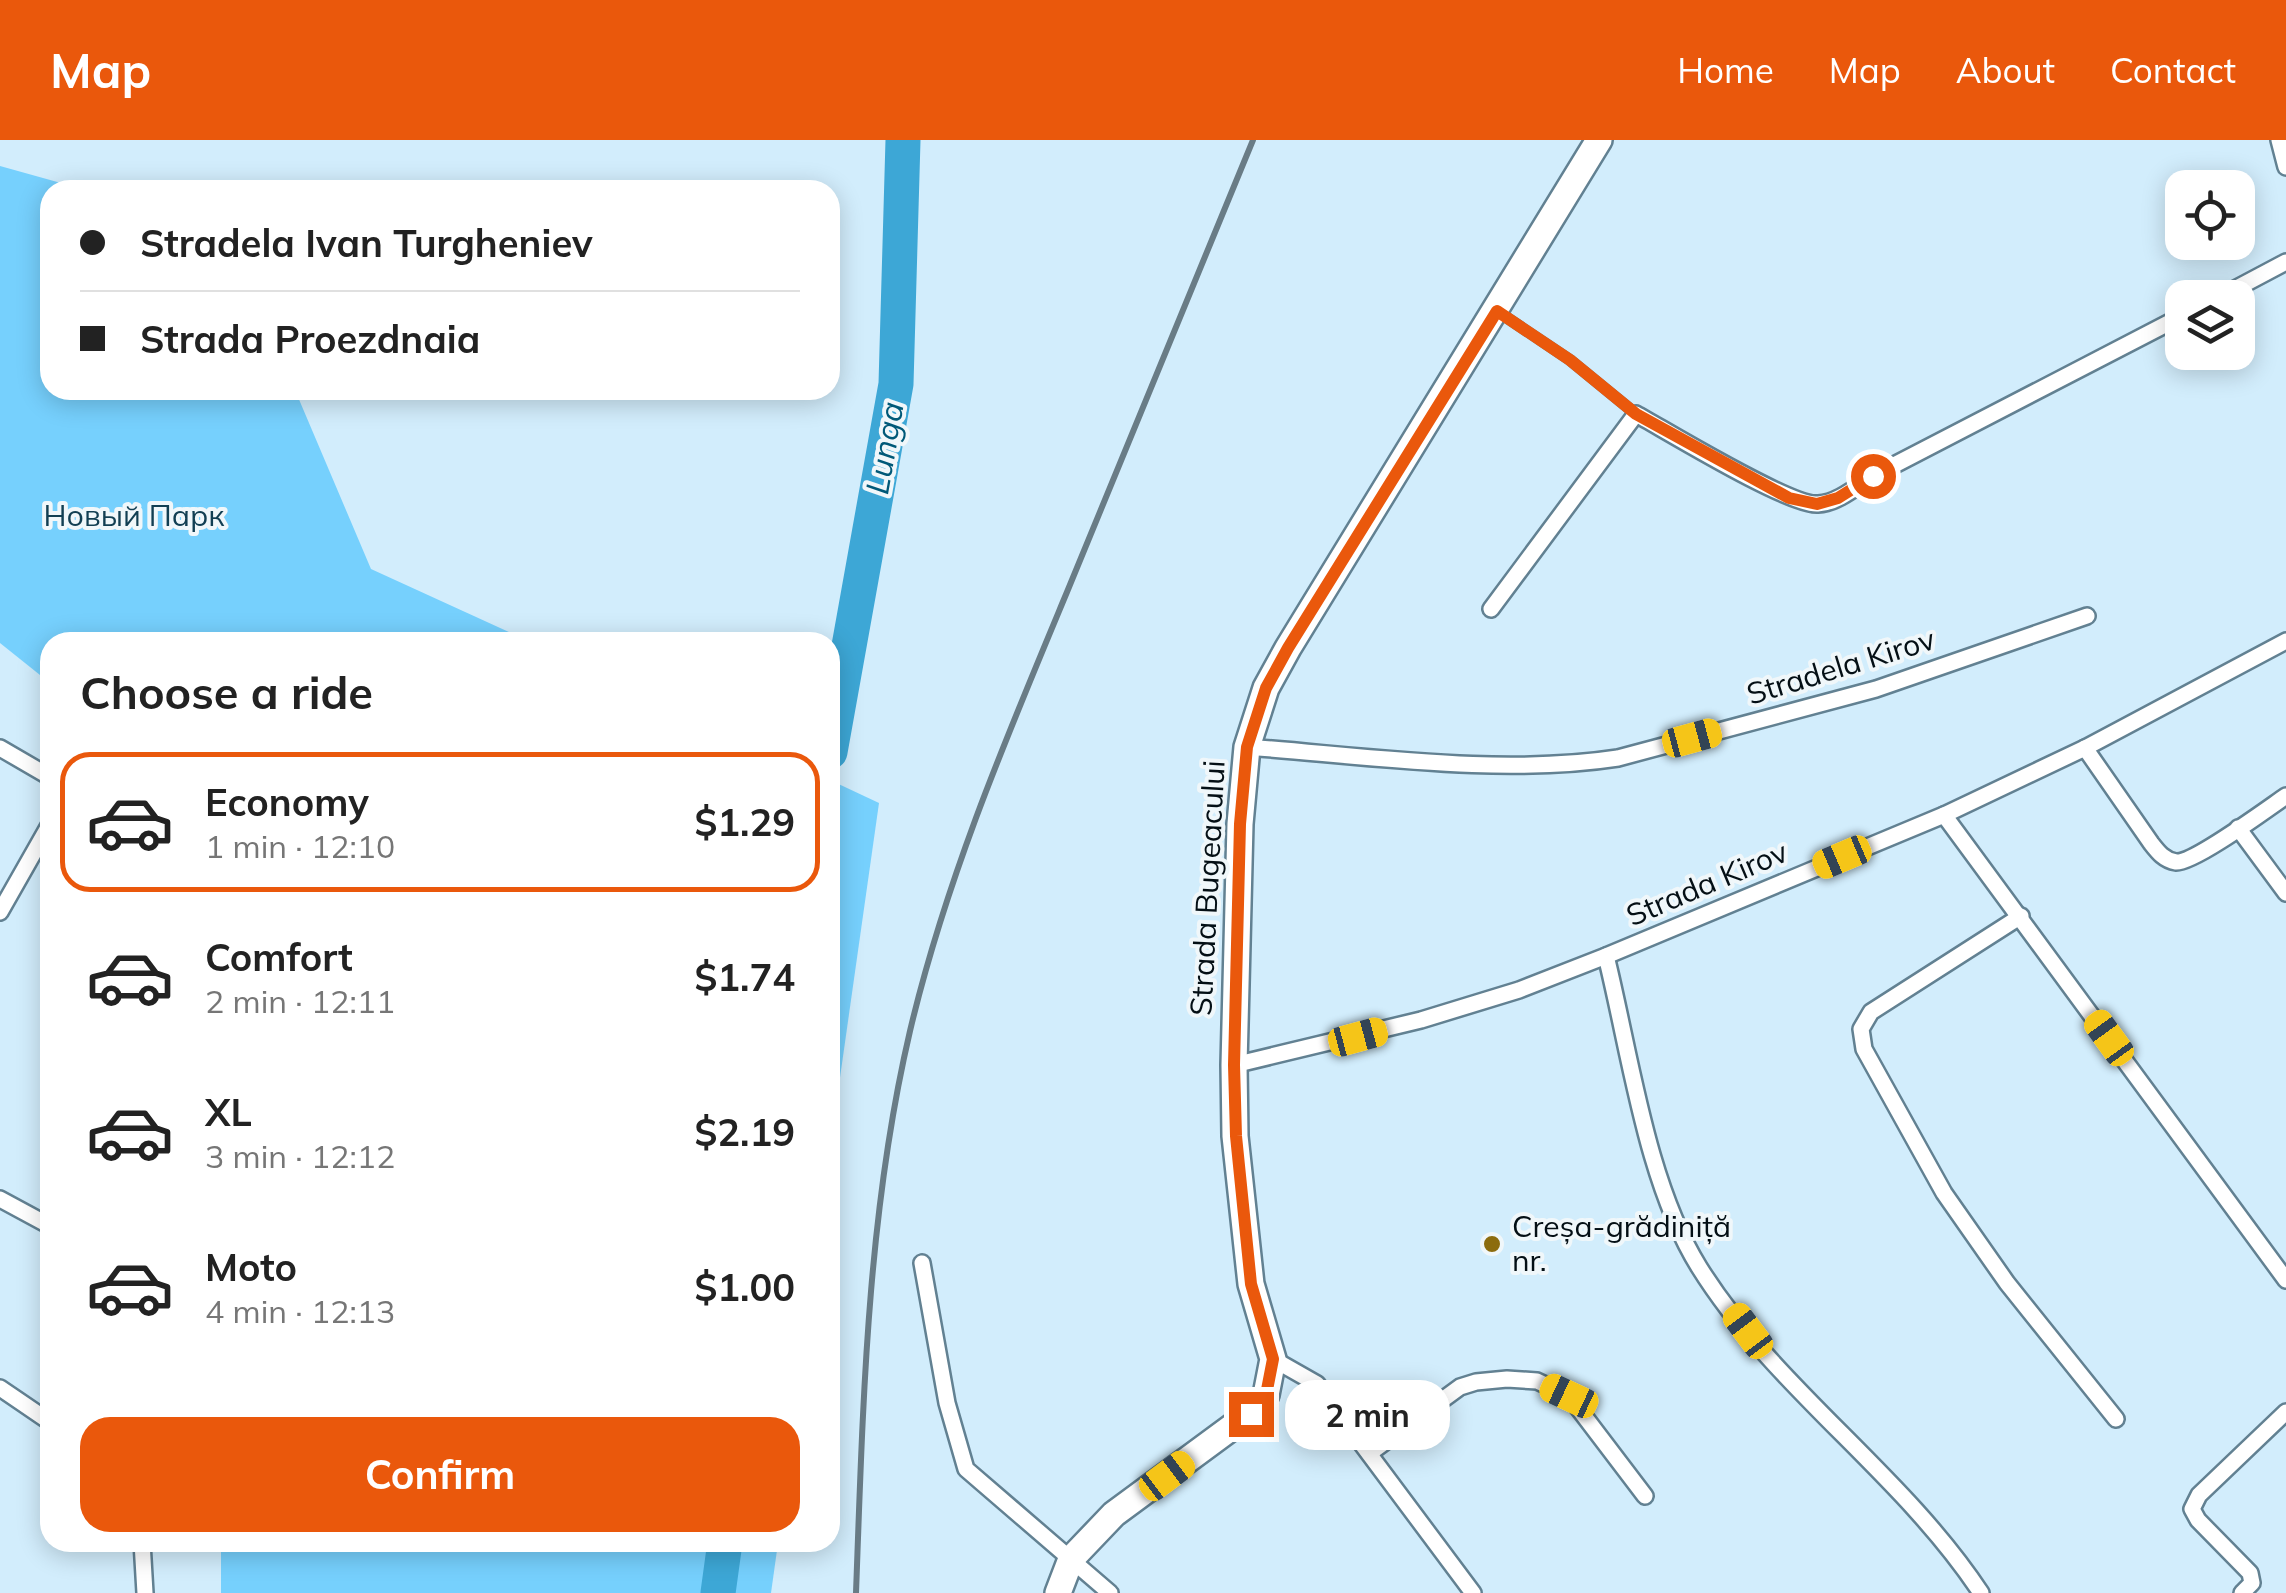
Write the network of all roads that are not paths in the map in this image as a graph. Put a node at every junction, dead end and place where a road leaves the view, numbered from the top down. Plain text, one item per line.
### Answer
1 (1598, 140) edge
2 (2278, 140) edge
3 (2286, 167) edge
4 (2286, 262) edge
5 (2252, 280) edge
6 (1497, 311) junction
7 (2165, 325) edge
8 (1636, 414) junction
9 (1491, 608) dead end
10 (2087, 616) dead end
11 (2286, 641) edge
12 (1247, 747) junction
13 (0, 748) edge
14 (2085, 748) junction
15 (40, 772) edge
16 (2286, 796) edge
17 (1944, 815) junction
18 (2238, 828) junction
19 (40, 842) edge
20 (2286, 893) edge
21 (0, 912) edge
22 (2021, 916) junction
23 (1606, 956) junction
24 (1234, 1065) junction
25 (0, 1200) edge
26 (40, 1221) edge
27 (922, 1263) dead end
28 (2286, 1280) edge
29 (1273, 1359) junction
30 (0, 1388) edge
31 (2286, 1412) edge
32 (40, 1415) edge
33 (2116, 1420) dead end
34 (1370, 1452) junction
35 (1645, 1496) dead end
36 (143, 1552) edge
37 (1071, 1559) junction
38 (145, 1593) edge
39 (1058, 1593) edge
40 (1110, 1593) edge
41 (1474, 1593) edge
42 (1980, 1593) edge
43 (2242, 1593) edge

1 - 6 main road, Strada Bugeacului
2 - 3 street
4 - 5 street
6 - 8 lane
6 - 12 main road, Strada Bugeacului
7 - 8 street
8 - 9 street
10 - 12 street, Stradela Kirov
11 - 14 street, Strada Kirov
12 - 24 main road, Strada Bugeacului
13 - 15 street
14 - 17 street, Strada Kirov
14 - 18 street
16 - 18 street
17 - 22 street
17 - 23 street, Strada Kirov
18 - 20 street
19 - 21 street
22 - 28 street
22 - 33 street
23 - 24 street, Strada Kirov
23 - 42 street
24 - 29 main road, Strada Bugeacului
25 - 26 street
27 - 37 street
29 - 34 street
29 - 37 main road
30 - 32 street
31 - 43 street
34 - 35 street
34 - 41 street
36 - 38 street
37 - 39 main road
37 - 40 street

